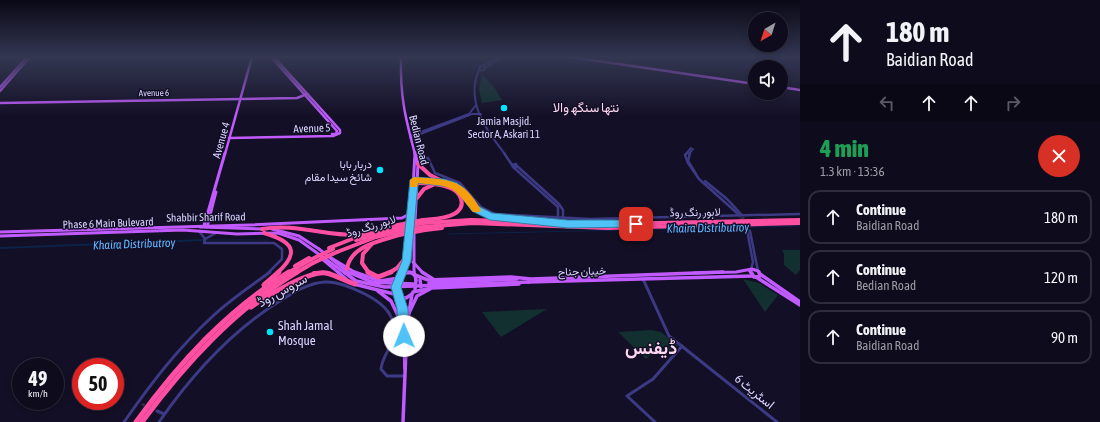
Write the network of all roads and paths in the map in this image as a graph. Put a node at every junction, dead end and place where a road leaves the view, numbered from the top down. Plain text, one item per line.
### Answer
1 (9, 77) edge
2 (13, 77) edge
3 (247, 77) edge
4 (291, 77) edge
5 (400, 77) edge
6 (477, 77) edge
7 (478, 77) edge
8 (705, 77) edge
9 (748, 83) edge
10 (0, 87) edge
11 (788, 88) edge
12 (800, 90) edge
13 (0, 91) edge
14 (306, 94) junction
15 (241, 98) junction
16 (0, 103) edge
17 (477, 108) junction
18 (481, 114) junction
19 (469, 115) junction
20 (230, 137) junction
21 (410, 137) junction
22 (692, 148) dead end
23 (418, 156) junction
24 (418, 162) junction
25 (513, 165) junction
26 (416, 182) junction
27 (444, 182) junction
28 (437, 184) junction
29 (417, 198) junction
30 (411, 213) junction
31 (739, 214) tunnel mouth
32 (800, 214) edge
33 (497, 218) junction
34 (558, 218) junction
35 (563, 218) junction
36 (435, 219) junction
37 (800, 220) edge
38 (207, 221) junction
39 (800, 223) edge
40 (568, 224) junction
41 (213, 225) junction
42 (424, 225) junction
43 (198, 226) junction
44 (205, 227) junction
45 (307, 228) junction
46 (269, 229) junction
47 (399, 230) junction
48 (199, 231) junction
49 (263, 231) junction
50 (0, 232) edge
51 (218, 232) junction
52 (362, 235) junction
53 (0, 236) edge
54 (204, 241) junction
55 (371, 245) junction
56 (319, 249) junction
57 (333, 250) junction
58 (314, 251) junction
59 (407, 256) junction
60 (311, 260) junction
61 (413, 263) junction
62 (406, 265) junction
63 (347, 269) junction
64 (750, 270) junction
65 (759, 273) junction
66 (415, 275) junction
67 (270, 276) junction
68 (754, 277) junction
69 (643, 278) junction
70 (434, 279) junction
71 (377, 280) junction
72 (397, 280) junction
73 (420, 280) junction
74 (530, 280) junction
75 (355, 284) junction
76 (431, 288) junction
77 (394, 289) junction
78 (378, 290) junction
79 (413, 292) junction
80 (784, 292) junction
81 (398, 296) junction
82 (251, 297) junction
83 (800, 302) edge
84 (800, 305) edge
85 (402, 306) junction
86 (409, 307) junction
87 (408, 314) junction
88 (224, 327) junction
89 (404, 327) junction
90 (682, 346) junction
91 (405, 370) junction
92 (405, 376) junction
93 (138, 402) junction
94 (142, 404) tunnel mouth
95 (157, 411) dead end
96 (164, 414) junction
97 (124, 422) edge
98 (136, 422) edge
99 (142, 422) edge
100 (159, 422) edge
101 (404, 422) edge
102 (655, 422) edge
103 (777, 422) edge

1 - 10 main road
2 - 13 main road
3 - 15 main road, Avenue 4
4 - 14 main road, Avenue 5
5 - 21 main road, Bedian Road
6 - 17 street
7 - 17 street
8 - 9 main road
11 - 12 main road
14 - 15 main road, Avenue 6
14 - 20 main road, Avenue 5
15 - 16 main road, Avenue 6
15 - 20 main road, Avenue 4
17 - 18 street
17 - 19 street
18 - 19 street
18 - 25 street
19 - 21 street
20 - 38 main road, Avenue 4
21 - 23 main road, Bedian Road
22 - 31 street
23 - 24 main road, Bedian Road
23 - 26 main road
23 - 34 street
24 - 26 main road, Bedian Road
24 - 27 highway
25 - 34 street
25 - 35 street
26 - 27 highway
26 - 28 highway
26 - 29 main road, Bedian Road
26 - 30 main road
27 - 33 highway
28 - 29 highway
28 - 36 highway
29 - 61 main road, Bedian Road
30 - 41 main road, Shabbir Sharif Road
30 - 59 main road
32 - 35 street
33 - 36 highway
33 - 40 highway
34 - 35 street
36 - 42 highway
37 - 40 highway, لاہور رنگ روڈ
38 - 41 main road
38 - 43 main road
38 - 44 main road, Avenue 4
39 - 42 highway, لاہور رنگ روڈ
40 - 42 highway, لاہور رنگ روڈ
41 - 44 main road, Shabbir Sharif Road
42 - 47 highway, bridge
42 - 47 highway, لاہور رنگ روڈ, bridge
43 - 44 main road
43 - 50 main road, Shabbir Sharif Road
44 - 49 main road
45 - 46 highway
45 - 49 highway
45 - 52 highway
46 - 49 main road
46 - 56 main road
47 - 52 highway
47 - 55 highway
47 - 57 highway, لاہور رنگ روڈ
48 - 51 main road, Phase 6 Main Bulevard
48 - 53 main road, Phase 6 Main Bulevard
48 - 54 street
49 - 51 main road, Phase 6 Main Bulevard
49 - 58 main road
49 - 67 highway
51 - 54 street
52 - 57 highway
54 - 67 street
55 - 59 highway
55 - 63 highway
56 - 63 main road
56 - 74 main road
57 - 60 highway, لاہور رنگ روڈ, bridge
57 - 60 highway, bridge
58 - 74 main road
58 - 75 main road
59 - 62 main road
60 - 67 highway
60 - 82 highway, لاہور رنگ روڈ
60 - 88 highway, لاہور رنگ روڈ
61 - 62 main road
61 - 66 main road, Bedian Road
61 - 70 main road
62 - 72 main road
63 - 71 main road
64 - 65 main road, خیبان جناح
64 - 65 street
64 - 68 main road
64 - 74 main road, خیبان جناح
65 - 68 main road
65 - 80 main road, خیبان جناح
66 - 72 main road
66 - 73 main road
66 - 73 main road, Bedian Road
67 - 82 highway
67 - 93 street
68 - 69 main road, خیبان جناح
68 - 80 main road
69 - 74 main road, خیبان جناح
69 - 90 street, اسٹریٹ 6
70 - 73 main road, خیبان جناح
70 - 74 main road, خیبان جناح
71 - 72 main road
71 - 72 main road
72 - 77 main road, bridge
73 - 76 main road, bridge
73 - 79 main road, bridge
74 - 76 main road, خیبان جناح
75 - 78 main road
75 - 88 highway
76 - 79 main road, خیبان جناح
76 - 87 main road
77 - 78 main road
77 - 81 main road
78 - 81 main road
78 - 89 main road
79 - 81 main road, خیبان جناح
79 - 86 main road
80 - 83 main road
80 - 84 main road
81 - 85 main road
82 - 98 highway, لاہور رنگ روڈ
85 - 86 main road
85 - 89 main road
86 - 87 main road
87 - 91 main road
88 - 99 highway, لاہور رنگ روڈ
89 - 91 main road
90 - 102 street
90 - 103 street, اسٹریٹ 6
91 - 92 main road
92 - 96 street, سروس روڈ
92 - 101 main road
93 - 94 street
93 - 97 street
95 - 96 street
96 - 100 street, سروس روڈ

